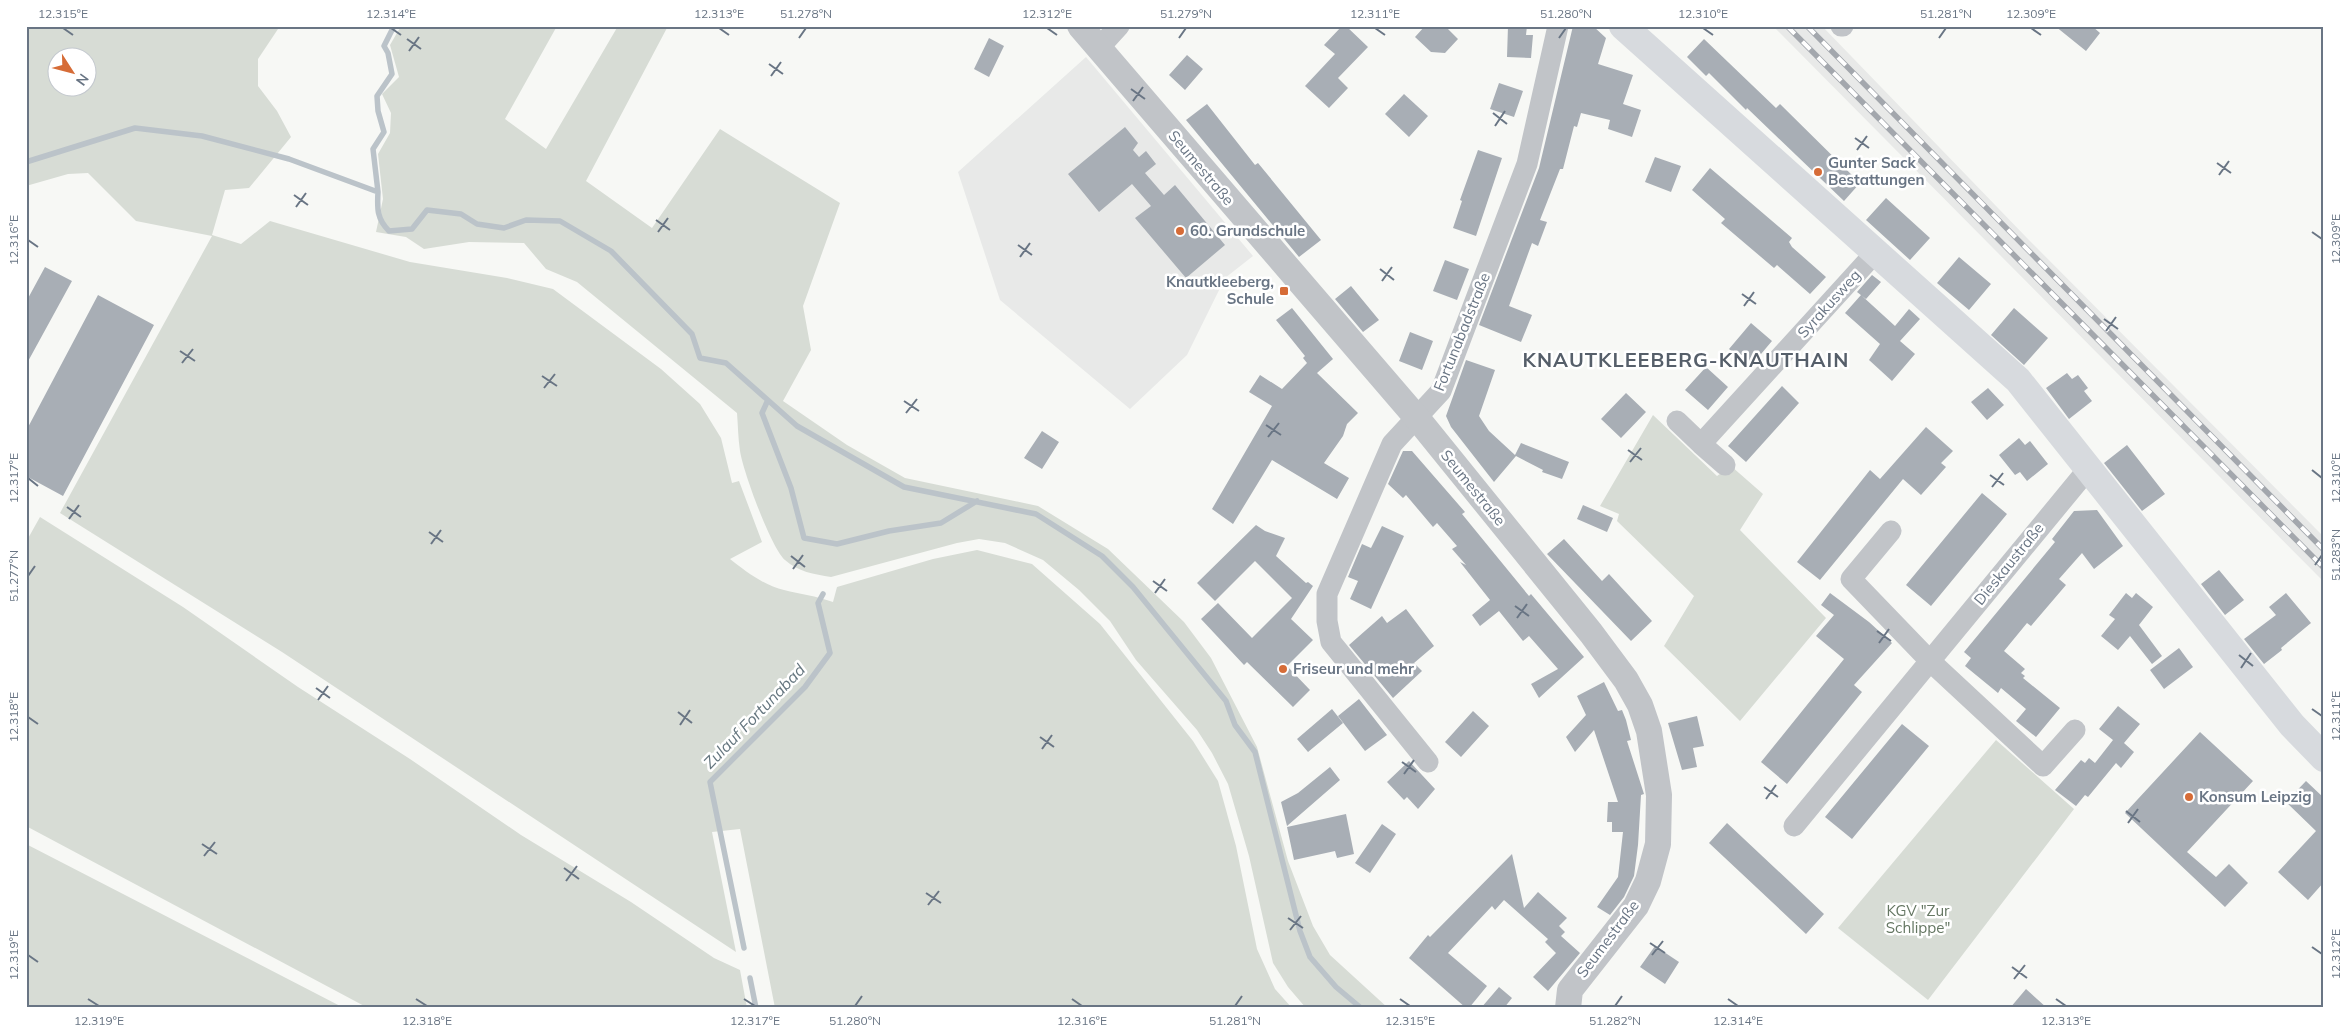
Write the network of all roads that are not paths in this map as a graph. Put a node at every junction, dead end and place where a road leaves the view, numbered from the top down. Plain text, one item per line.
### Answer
1 (1080, 26) edge
2 (1119, 26) edge
3 (1558, 26) edge
4 (1623, 26) edge
5 (1099, 48) junction
6 (1875, 253) junction
7 (1417, 418) junction
8 (1677, 421) dead end
9 (1702, 444) junction
10 (1724, 465) dead end
11 (2089, 468) junction
12 (1891, 531) dead end
13 (1930, 661) junction
14 (2075, 730) dead end
15 (2324, 758) edge
16 (1428, 762) dead end
17 (1794, 826) dead end
18 (1568, 1008) edge

1 - 5 street, Seumestraße
2 - 5 street
3 - 7 street, Fortunabadstraße
4 - 6 main road
5 - 7 street, Seumestraße
6 - 9 street, Syrakusweg
6 - 11 main road
7 - 16 street, Fortunabadstraße
7 - 18 street, Seumestraße
8 - 9 street
9 - 10 street
11 - 13 street, Dieskaustraße
11 - 15 main road
12 - 13 street
13 - 14 street
13 - 17 street, Dieskaustraße

